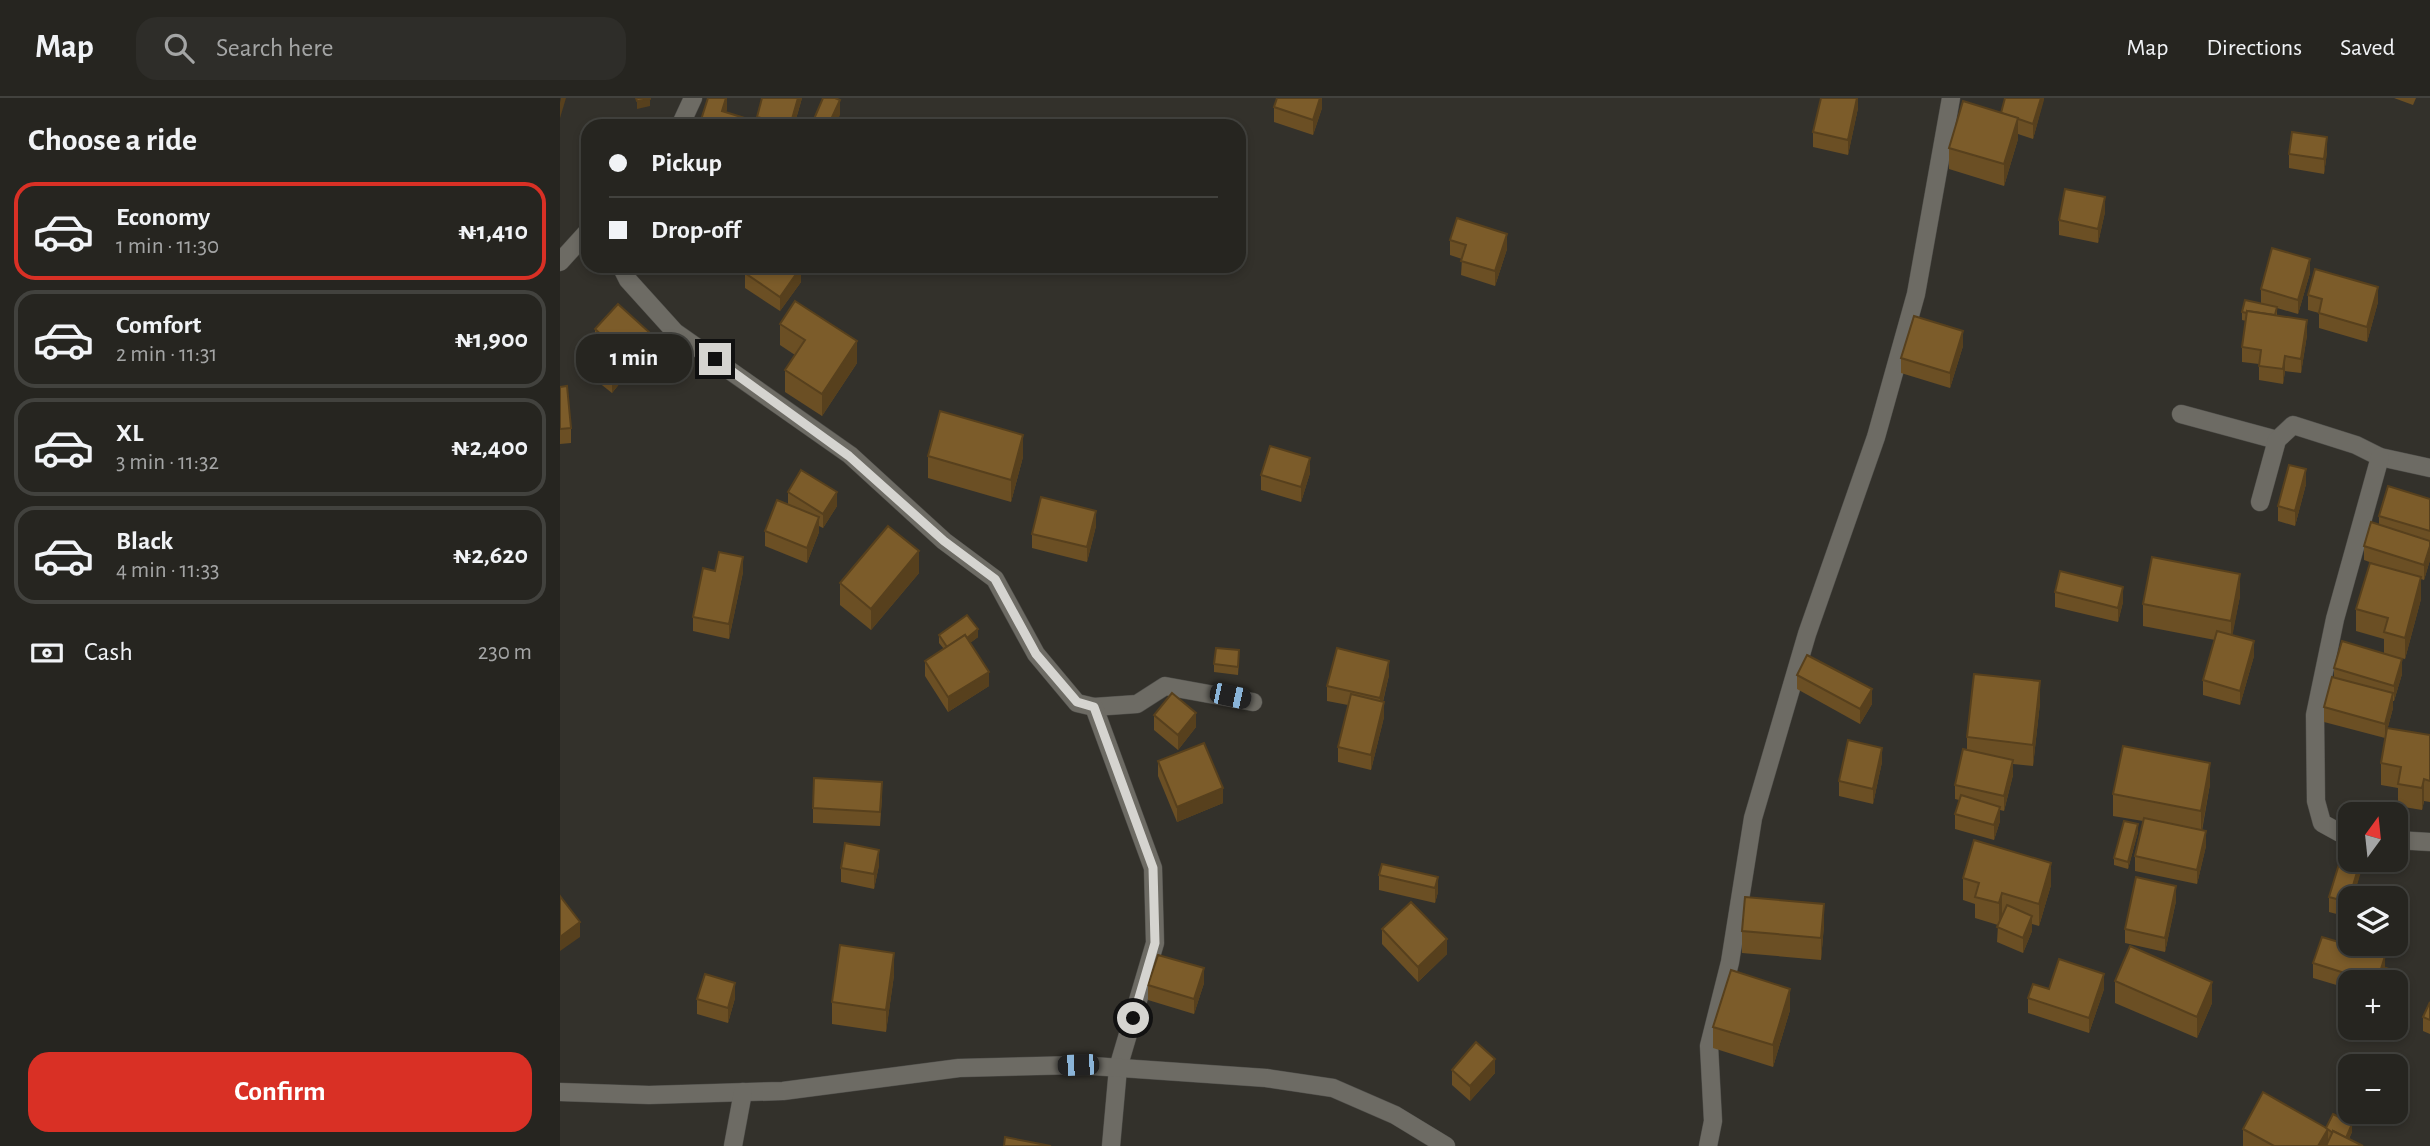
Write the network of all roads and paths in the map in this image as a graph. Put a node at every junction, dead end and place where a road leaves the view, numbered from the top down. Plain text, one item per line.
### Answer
1 (692, 98) edge
2 (1951, 98) edge
3 (683, 119) edge
4 (581, 239) edge
5 (560, 262) edge
6 (624, 273) edge
7 (2181, 414) dead end
8 (2277, 440) junction
9 (2380, 457) junction
10 (2430, 468) edge
11 (2260, 502) dead end
12 (1253, 702) dead end
13 (1094, 707) junction
14 (2338, 832) edge
15 (2408, 840) edge
16 (2430, 842) edge
17 (1118, 1068) junction
18 (560, 1092) edge
19 (743, 1092) junction
20 (733, 1146) edge
21 (1111, 1146) edge
22 (1446, 1146) edge
23 (1708, 1146) edge

1 - 3 street
2 - 23 street
4 - 5 street
6 - 13 street
7 - 8 street
8 - 9 street
8 - 11 street
9 - 10 street
9 - 14 street
12 - 13 street
13 - 17 street
15 - 16 street
17 - 19 street
17 - 21 street
17 - 22 street
18 - 19 street
19 - 20 street

